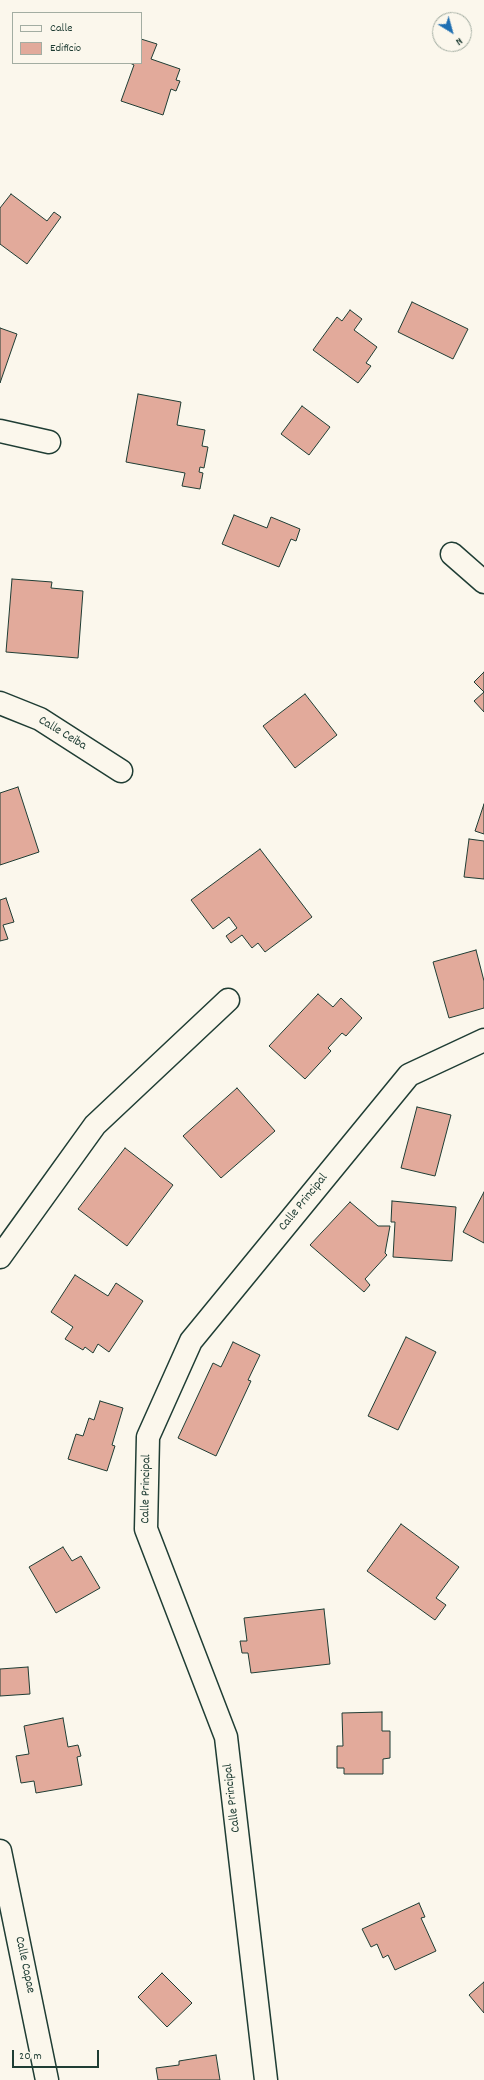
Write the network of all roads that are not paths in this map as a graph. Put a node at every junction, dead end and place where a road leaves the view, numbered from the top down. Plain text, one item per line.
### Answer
1 (0, 431) edge
2 (49, 442) dead end
3 (452, 554) dead end
4 (484, 582) edge
5 (0, 703) edge
6 (121, 771) dead end
7 (228, 1000) dead end
8 (484, 1040) edge
9 (0, 1257) edge
10 (0, 1851) edge
11 (47, 2080) edge
12 (266, 2080) edge

1 - 2 street
3 - 4 street
5 - 6 street, Calle Ceiba
7 - 9 street
8 - 12 street, Calle Principal
10 - 11 street, Calle Capae

